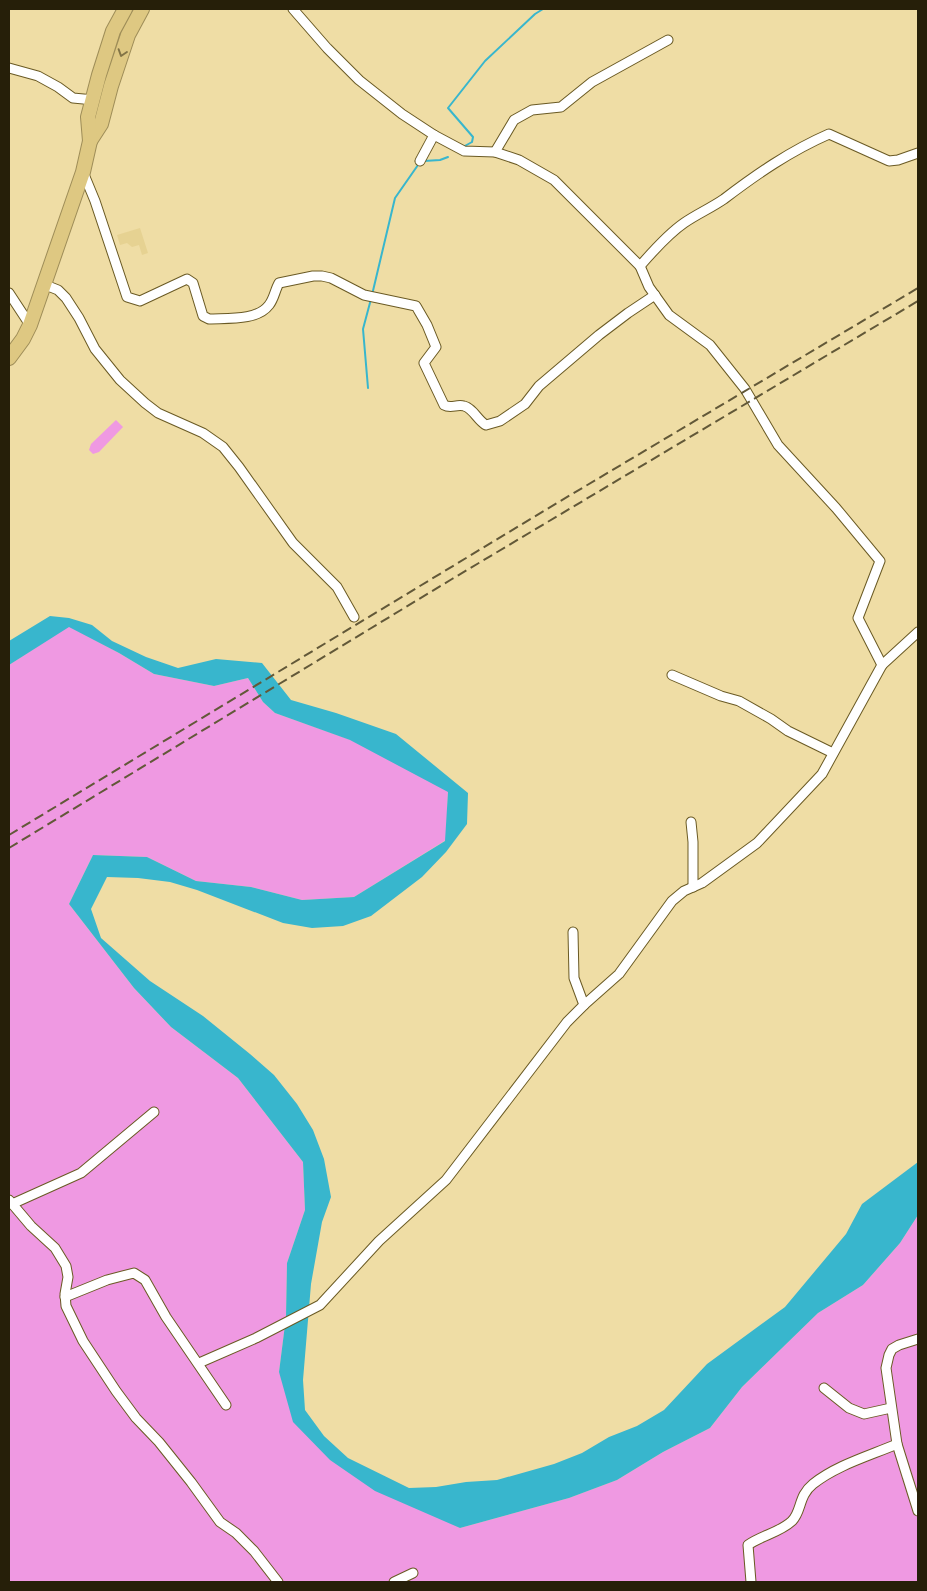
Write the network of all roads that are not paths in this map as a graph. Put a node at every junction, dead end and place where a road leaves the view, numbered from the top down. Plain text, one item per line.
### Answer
1 (125, 9) edge
2 (142, 9) edge
3 (293, 9) edge
4 (668, 40) dead end
5 (9, 68) edge
6 (94, 100) junction
7 (434, 135) junction
8 (90, 141) junction
9 (495, 152) junction
10 (918, 153) edge
11 (420, 160) dead end
12 (82, 172) junction
13 (640, 266) junction
14 (43, 284) junction
15 (9, 293) edge
16 (655, 295) junction
17 (30, 325) junction
18 (9, 358) edge
19 (354, 617) dead end
20 (918, 632) edge
21 (882, 665) junction
22 (672, 675) dead end
23 (833, 753) junction
24 (691, 822) dead end
25 (693, 887) junction
26 (573, 932) dead end
27 (584, 1005) junction
28 (154, 1112) dead end
29 (10, 1202) edge
30 (65, 1297) junction
31 (918, 1339) edge
32 (199, 1363) junction
33 (824, 1388) dead end
34 (226, 1405) dead end
35 (891, 1408) junction
36 (897, 1444) junction
37 (918, 1511) edge
38 (413, 1573) dead end
39 (278, 1582) edge
40 (394, 1582) edge
41 (751, 1582) edge

1 - 6 highway
2 -> 8 highway
3 - 7 street
4 - 9 street
5 - 6 street
6 - 8 highway
7 - 9 street
7 - 11 street
8 - 12 highway
9 - 13 street
10 - 13 street
12 - 14 highway
12 - 16 street
13 - 16 street
14 - 17 highway
14 - 19 street
15 - 17 street
16 - 21 street
17 - 18 highway
20 - 21 street
21 - 23 street
22 - 23 street
23 - 25 street
24 - 25 street
25 - 27 street
26 - 27 street
27 - 32 street
28 - 29 street
29 - 30 street
30 - 32 street
30 - 39 street
31 - 35 street
32 - 34 street
33 - 35 street
35 - 36 street
36 - 37 street
36 - 41 street
38 - 40 street

